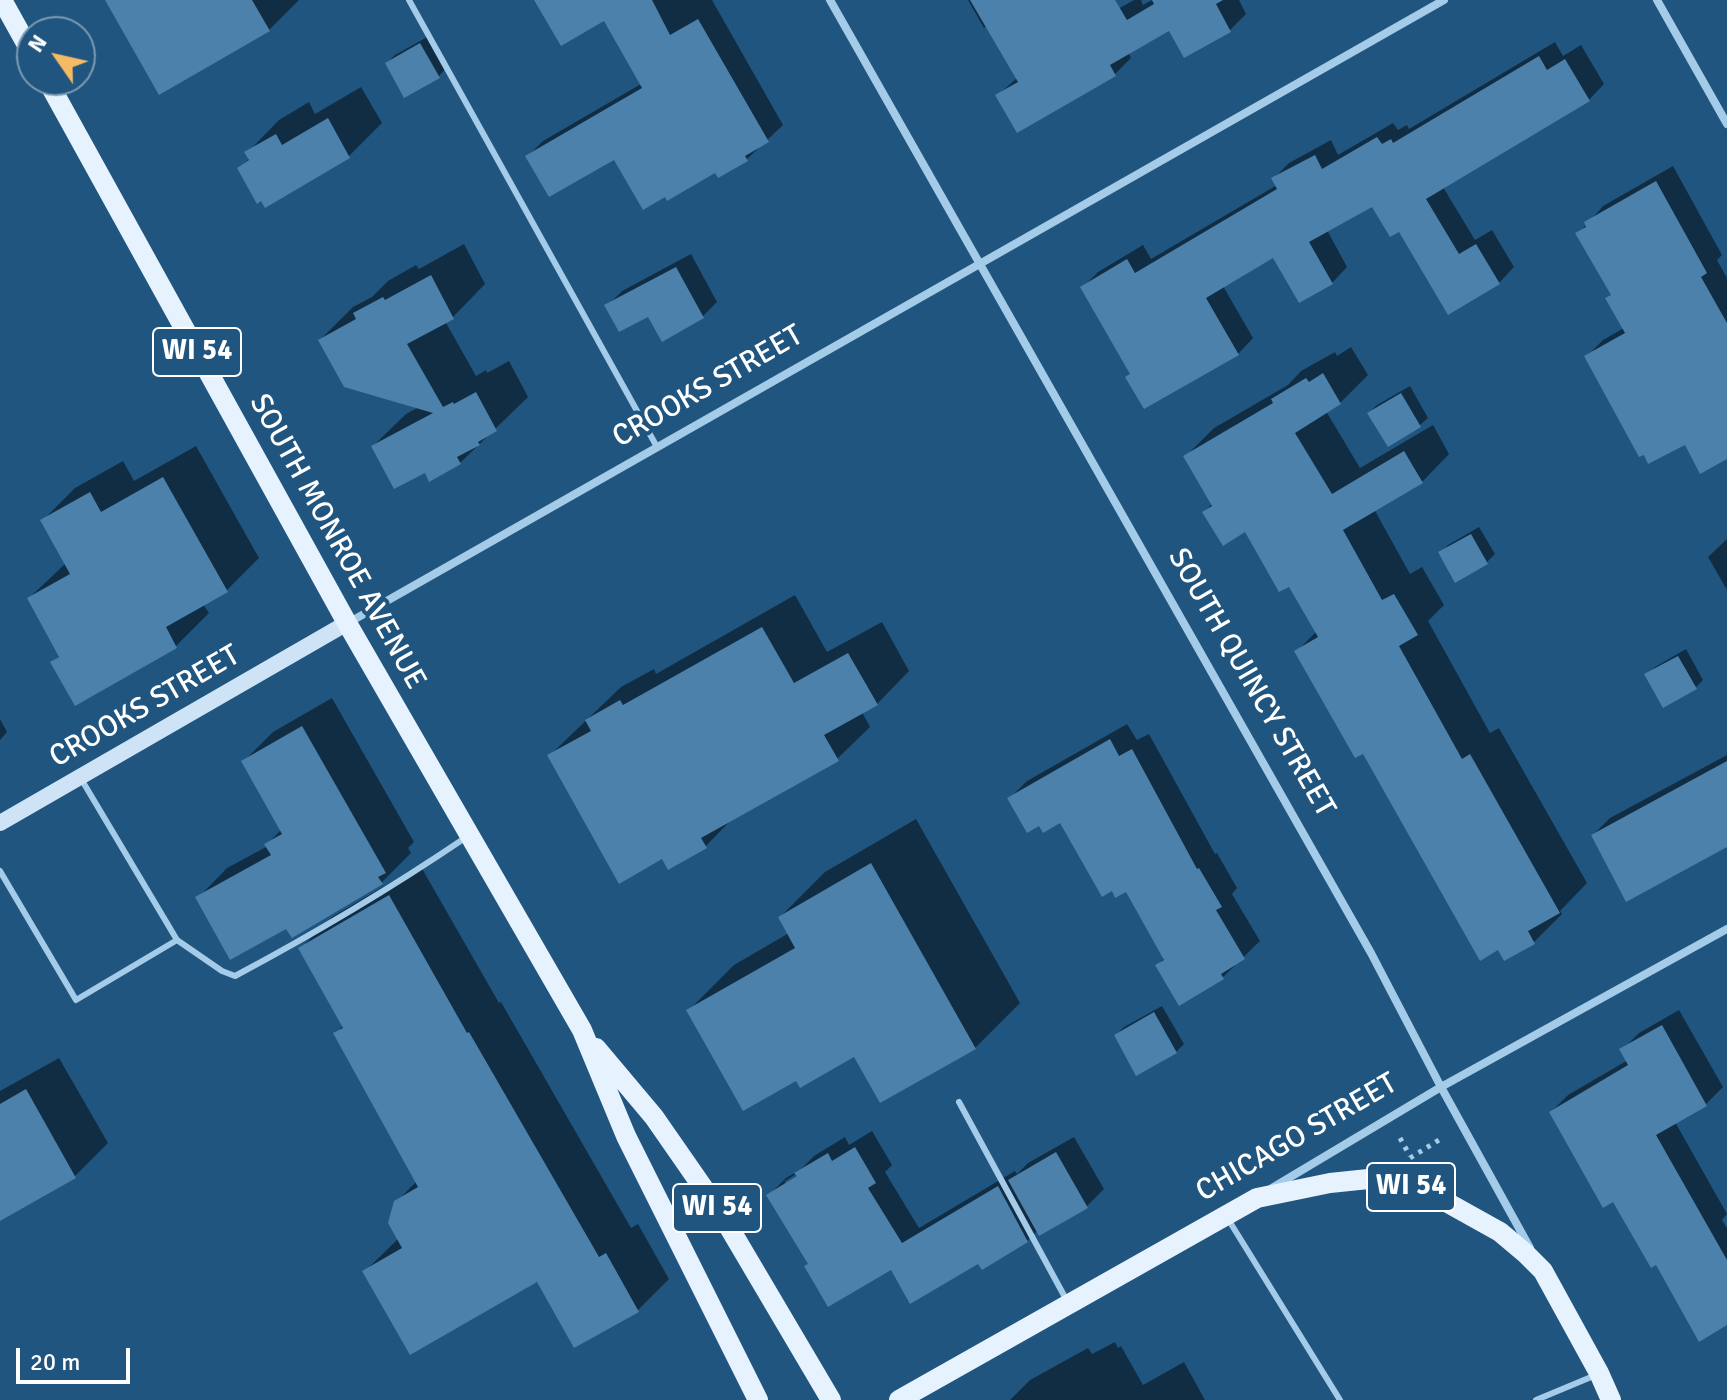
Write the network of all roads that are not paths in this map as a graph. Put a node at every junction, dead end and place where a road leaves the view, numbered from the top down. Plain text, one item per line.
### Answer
1 (2, 0) edge
2 (409, 0) edge
3 (830, 0) edge
4 (1444, 0) edge
5 (1657, 0) edge
6 (16, 25) edge
7 (56, 96) edge
8 (1727, 124) edge
9 (980, 265) junction
10 (657, 447) junction
11 (347, 623) junction
12 (80, 777) junction
13 (0, 823) edge
14 (469, 836) junction
15 (0, 871) edge
16 (1727, 929) edge
17 (177, 940) junction
18 (582, 1030) junction
19 (1441, 1087) junction
20 (959, 1102) dead end
21 (1257, 1198) junction
22 (1226, 1215) junction
23 (1543, 1271) junction
24 (1069, 1305) junction
25 (1599, 1373) junction
26 (758, 1400) edge
27 (831, 1400) edge
28 (899, 1400) edge
29 (1340, 1400) edge
30 (1536, 1400) edge
31 (1611, 1400) edge

1 - 6 main road
2 - 10 lane
3 - 9 street, SOUTH QUINCY STREET
4 - 9 street, CROOKS STREET
5 - 8 street
7 - 11 main road, SOUTH MONROE AVENUE / WI 54
9 - 10 street, CROOKS STREET
9 - 19 street, SOUTH QUINCY STREET
10 - 11 street, CROOKS STREET
11 - 12 street, CROOKS STREET
11 - 14 main road, SOUTH MONROE AVENUE / WI 54
12 - 13 street, CROOKS STREET
12 - 17 lane
14 - 17 lane
14 - 18 main road, SOUTH MONROE AVENUE / WI 54
15 - 17 lane
16 - 19 street, CHICAGO STREET
18 - 26 main road, SOUTH MONROE AVENUE / WI 54
18 - 27 main road, SOUTH MONROE AVENUE / WI 54
19 - 21 street, CHICAGO STREET
19 - 23 street, SOUTH QUINCY STREET
20 - 24 lane
21 - 22 main road, CHICAGO STREET / WI 54
21 - 23 main road, WI 54
22 - 24 main road, CHICAGO STREET / WI 54
22 - 29 lane
23 - 25 main road, SOUTH QUINCY STREET / WI 54
24 - 28 main road, CHICAGO STREET / WI 54
25 - 30 lane
25 - 31 main road, SOUTH QUINCY STREET / WI 54

